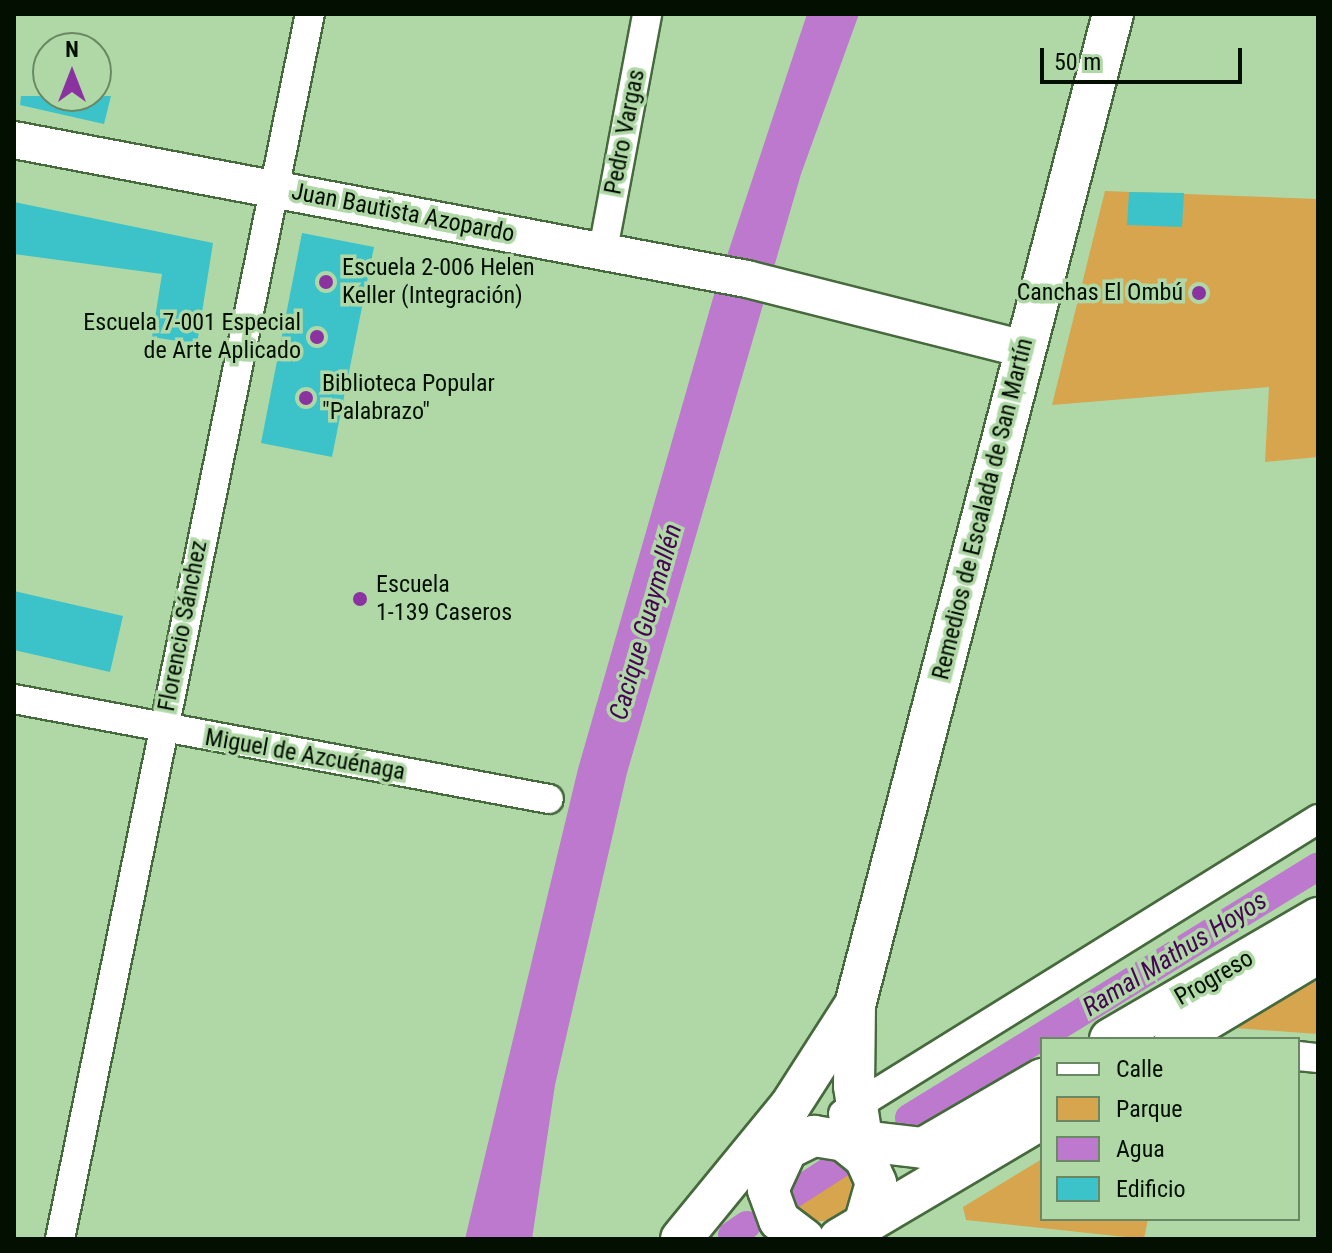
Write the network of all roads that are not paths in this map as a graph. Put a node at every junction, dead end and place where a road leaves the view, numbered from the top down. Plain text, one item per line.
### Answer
1 (310, 14) edge
2 (647, 14) edge
3 (1113, 14) edge
4 (14, 140) edge
5 (272, 188) junction
6 (603, 250) junction
7 (1024, 349) junction
8 (14, 699) edge
9 (163, 729) junction
10 (549, 799) dead end
11 (1318, 819) edge
12 (1318, 918) edge
13 (1318, 953) edge
14 (855, 1005) junction
15 (1113, 1037) edge
16 (1178, 1037) edge
17 (853, 1056) junction
18 (922, 1069) junction
19 (1040, 1080) edge
20 (1040, 1120) edge
21 (822, 1138) junction
22 (846, 1236) edge
23 (682, 1237) edge
24 (60, 1239) edge

1 - 5 street, Florencio Sánchez
2 - 6 street, Pedro Vargas
3 - 7 main road, Remedios de Escalada de San Martín
4 - 5 street, Juan Bautista Azopardo
5 - 6 street, Juan Bautista Azopardo
5 - 9 street, Florencio Sánchez
6 - 7 street, Juan Bautista Azopardo
7 - 14 main road, Remedios de Escalada de San Martín
8 - 9 street, Miguel de Azcuénaga
9 - 10 street, Miguel de Azcuénaga
9 - 24 street, Florencio Sánchez
11 - 18 street
12 - 15 main road, Progreso
13 - 16 main road, Progreso
14 - 17 main road, Remedios de Escalada de San Martín
14 - 21 main road, Remedios de Escalada de San Martín
17 - 18 street
17 - 21 main road, Remedios de Escalada de San Martín
18 - 21 street
19 - 21 main road
20 - 22 main road
21 - 22 main road
21 - 22 main road
21 - 23 main road, Remedios de Escalada de San Martín
21 - 23 main road

